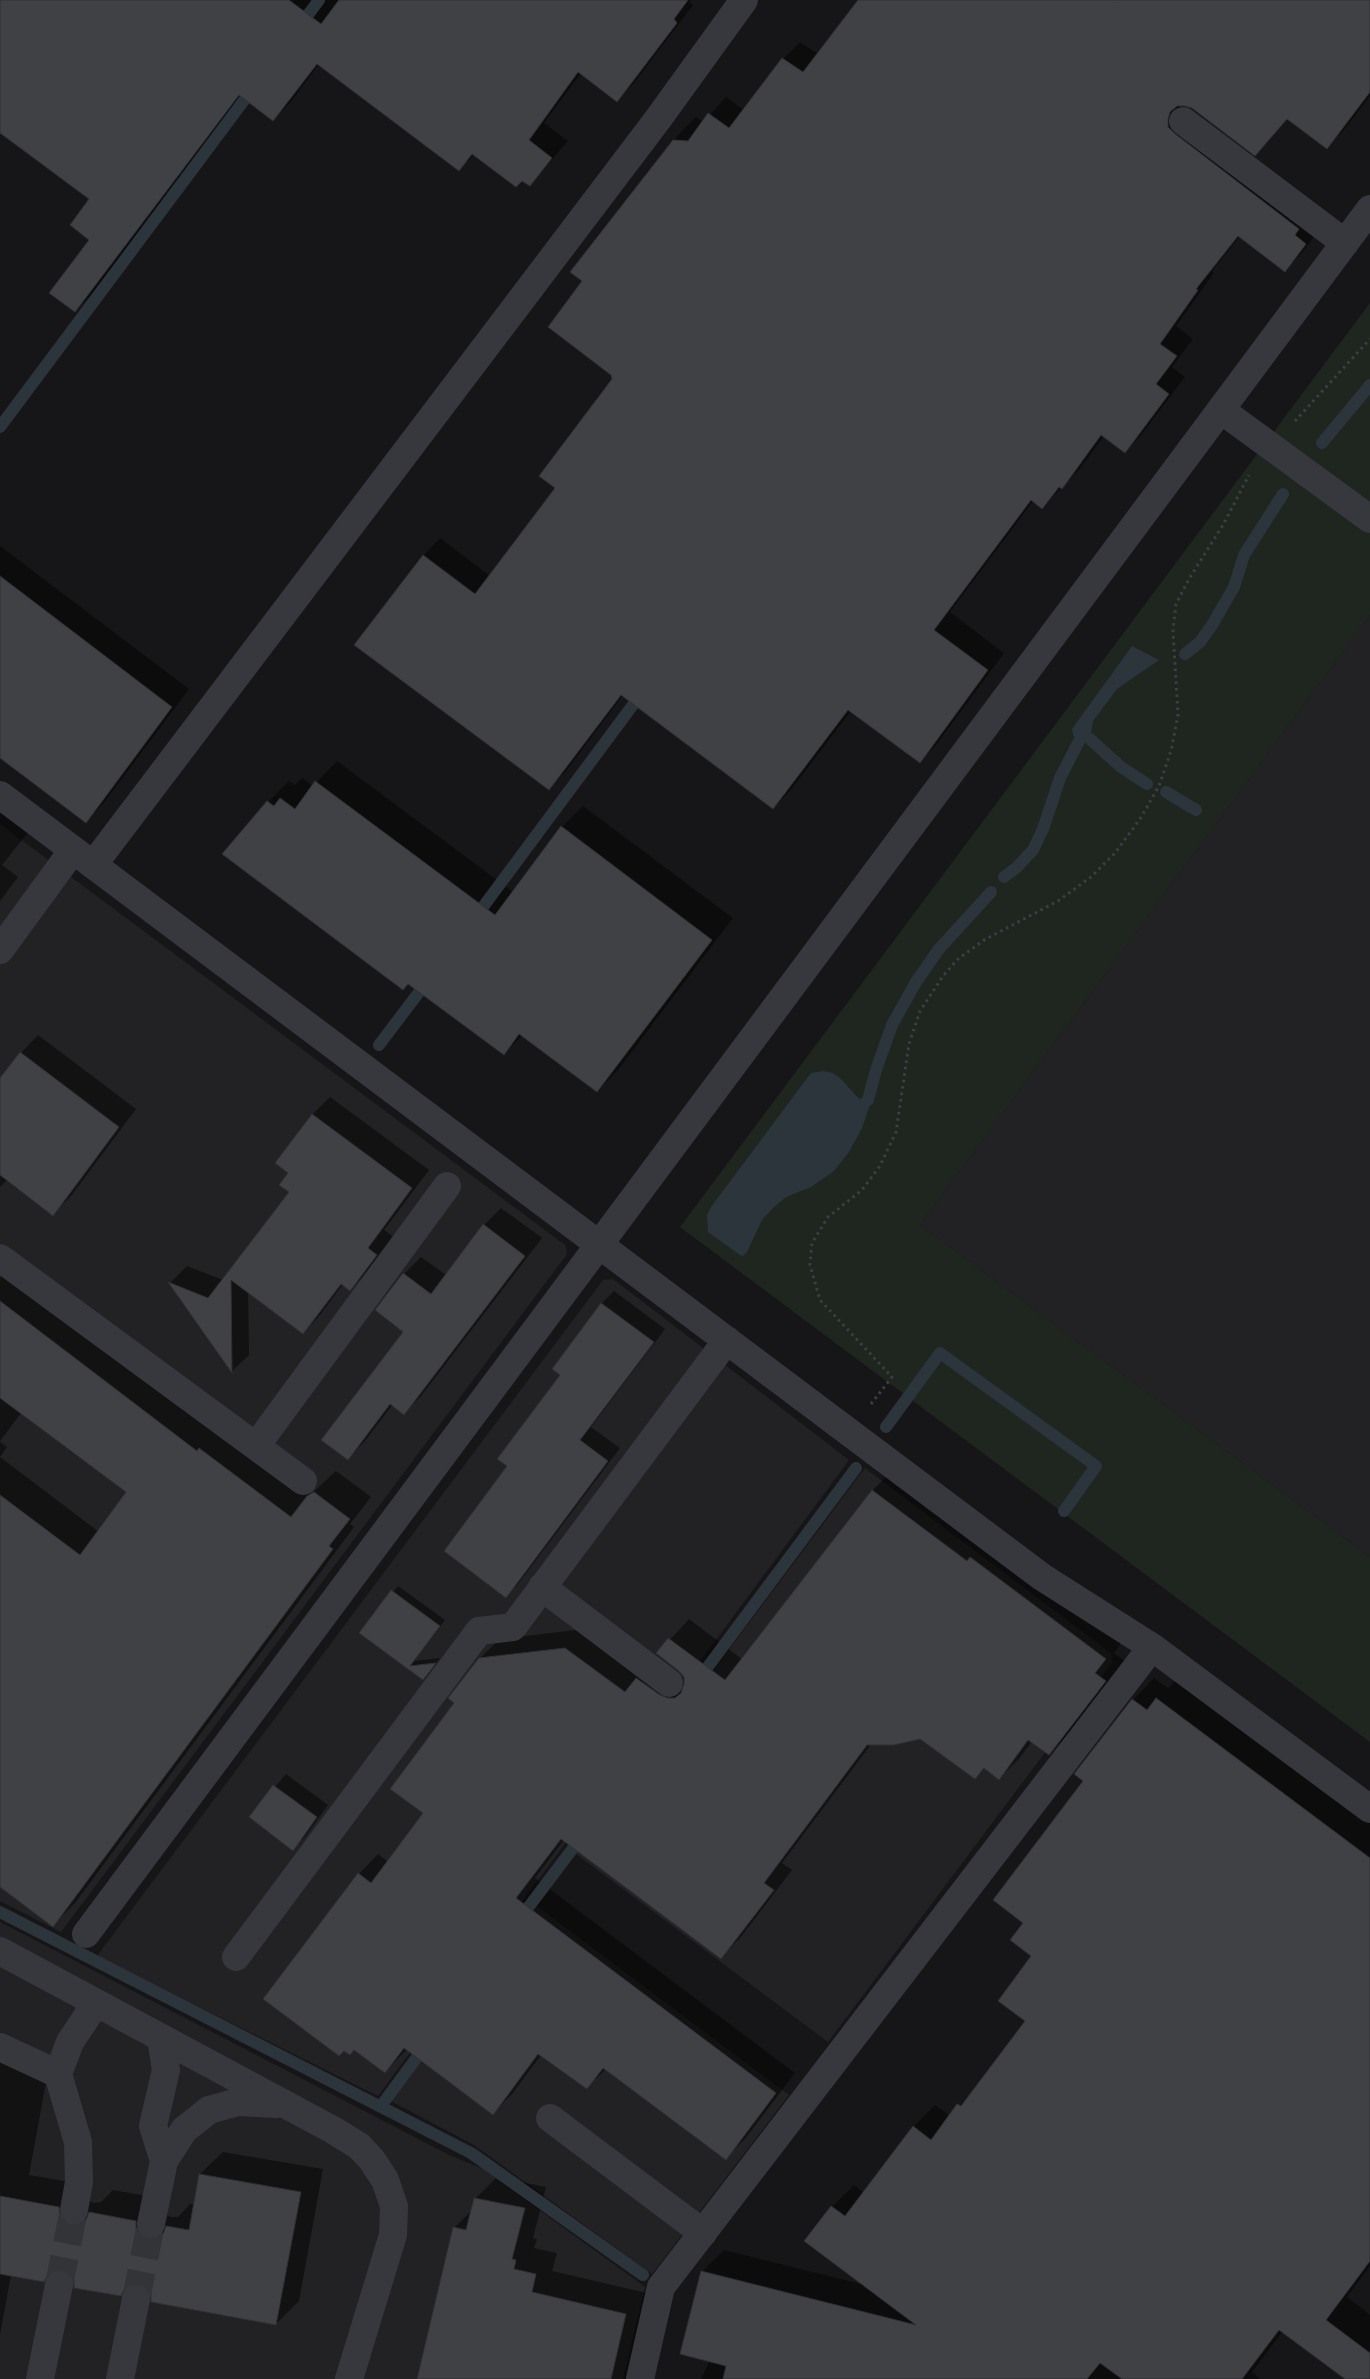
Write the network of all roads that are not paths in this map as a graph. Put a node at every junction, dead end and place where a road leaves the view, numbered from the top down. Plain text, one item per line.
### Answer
1 (744, 0) edge
2 (1183, 121) dead end
3 (1370, 209) edge
4 (1345, 243) junction
5 (1221, 410) junction
6 (1370, 520) edge
7 (0, 795) edge
8 (83, 857) junction
9 (0, 950) edge
10 (447, 1186) dead end
11 (600, 1244) junction
12 (0, 1258) edge
13 (727, 1340) junction
14 (256, 1446) junction
15 (303, 1481) dead end
16 (542, 1587) junction
17 (1152, 1647) junction
18 (669, 1683) dead end
19 (1370, 1809) edge
20 (86, 1934) dead end
21 (0, 1951) edge
22 (236, 1957) dead end
23 (96, 2003) junction
24 (161, 2038) junction
25 (0, 2047) edge
26 (58, 2074) junction
27 (285, 2105) junction
28 (550, 2118) dead end
29 (164, 2161) junction
30 (74, 2210) tunnel mouth
31 (151, 2224) tunnel mouth
32 (703, 2232) junction
33 (59, 2285) tunnel mouth
34 (136, 2299) tunnel mouth
35 (40, 2379) edge
36 (120, 2379) edge
37 (349, 2379) edge
38 (640, 2379) edge

1 - 8 street
2 - 4 street
3 - 4 street
4 - 5 street
5 - 6 street
5 - 11 street
7 - 8 street
8 - 9 street
8 - 11 street
10 - 14 street
11 - 13 street
11 - 20 street
12 - 14 street
13 - 16 street
13 - 17 street
14 - 15 street
16 - 18 street
16 - 22 street
17 - 19 street
17 - 32 street
21 - 23 street
23 - 24 street
23 - 26 street
24 - 27 street
24 - 29 street
25 - 26 street
26 - 30 street
27 - 29 street
27 - 37 street
28 - 32 street
29 - 31 street
32 - 38 street
33 - 35 street
34 - 36 street

